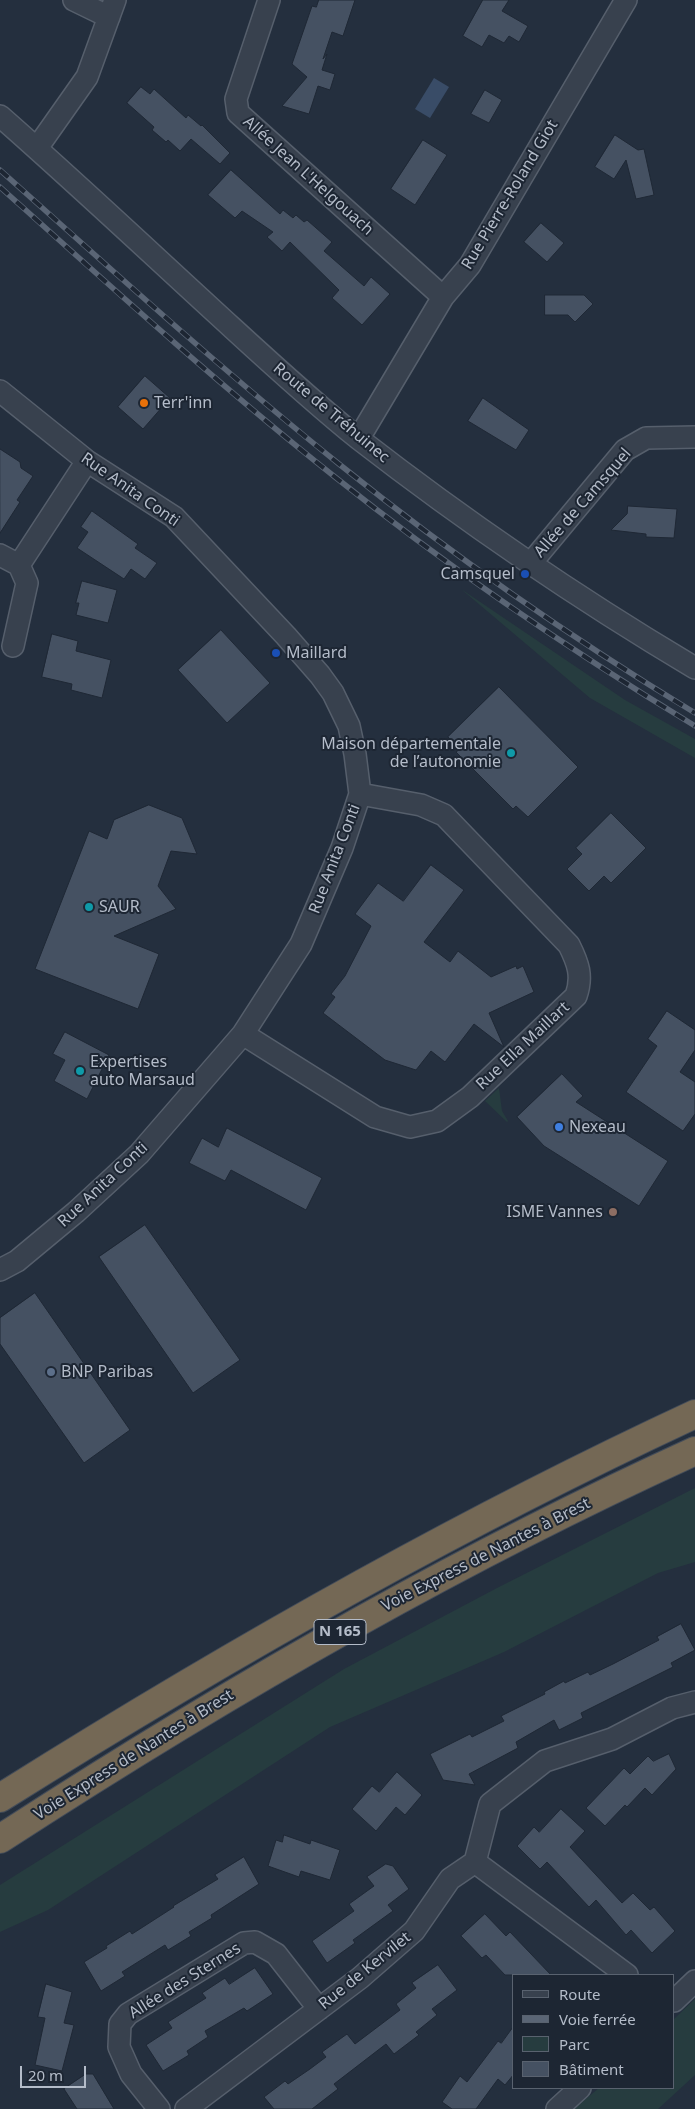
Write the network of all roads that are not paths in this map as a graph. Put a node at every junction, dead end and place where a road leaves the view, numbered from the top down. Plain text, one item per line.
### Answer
1 (74, 0) edge
2 (269, 0) edge
3 (626, 0) edge
4 (112, 9) edge
5 (0, 116) edge
6 (36, 148) junction
7 (443, 297) junction
8 (0, 391) edge
9 (695, 437) edge
10 (358, 438) junction
11 (87, 461) junction
12 (0, 555) edge
13 (531, 563) junction
14 (19, 565) junction
15 (12, 646) dead end
16 (695, 668) edge
17 (360, 794) junction
18 (243, 1034) junction
19 (0, 1270) edge
20 (695, 1414) edge
21 (695, 1451) edge
22 (695, 1702) edge
23 (0, 1798) edge
24 (0, 1838) edge
25 (475, 1862) junction
26 (626, 1974) edge
27 (695, 1981) edge
28 (675, 1999) edge
29 (319, 2009) junction
30 (579, 2089) edge
31 (159, 2109) edge
32 (186, 2109) edge
33 (557, 2109) edge

1 - 4 street
2 - 7 street, Allée Jean L'Helgouach
3 - 7 street, Rue Pierre-Roland Giot
4 - 6 street
5 - 6 street, Route de Tréhuinec
6 - 10 street, Route de Tréhuinec
7 - 10 street, Rue Pierre-Roland Giot
8 - 11 street, Rue Anita Conti
9 - 13 street, Allée de Camsquel
10 - 13 street, Route de Tréhuinec
11 - 14 street
11 - 17 street, Rue Anita Conti
12 - 14 street
13 - 16 street, Route de Tréhuinec
14 - 15 street
17 - 18 street, Rue Anita Conti
17 - 18 street, Rue Ella Maillart
18 - 19 street, Rue Anita Conti
20 - 23 highway, Voie Express de Nantes à Brest / N 165
21 - 24 highway, Voie Express de Nantes à Brest / N 165
22 - 25 street
25 - 26 street
25 - 29 street, Rue de Kervilet
27 - 28 street
29 - 31 street, Allée des Sternes
29 - 32 street, Rue de Kervilet
30 - 33 street

